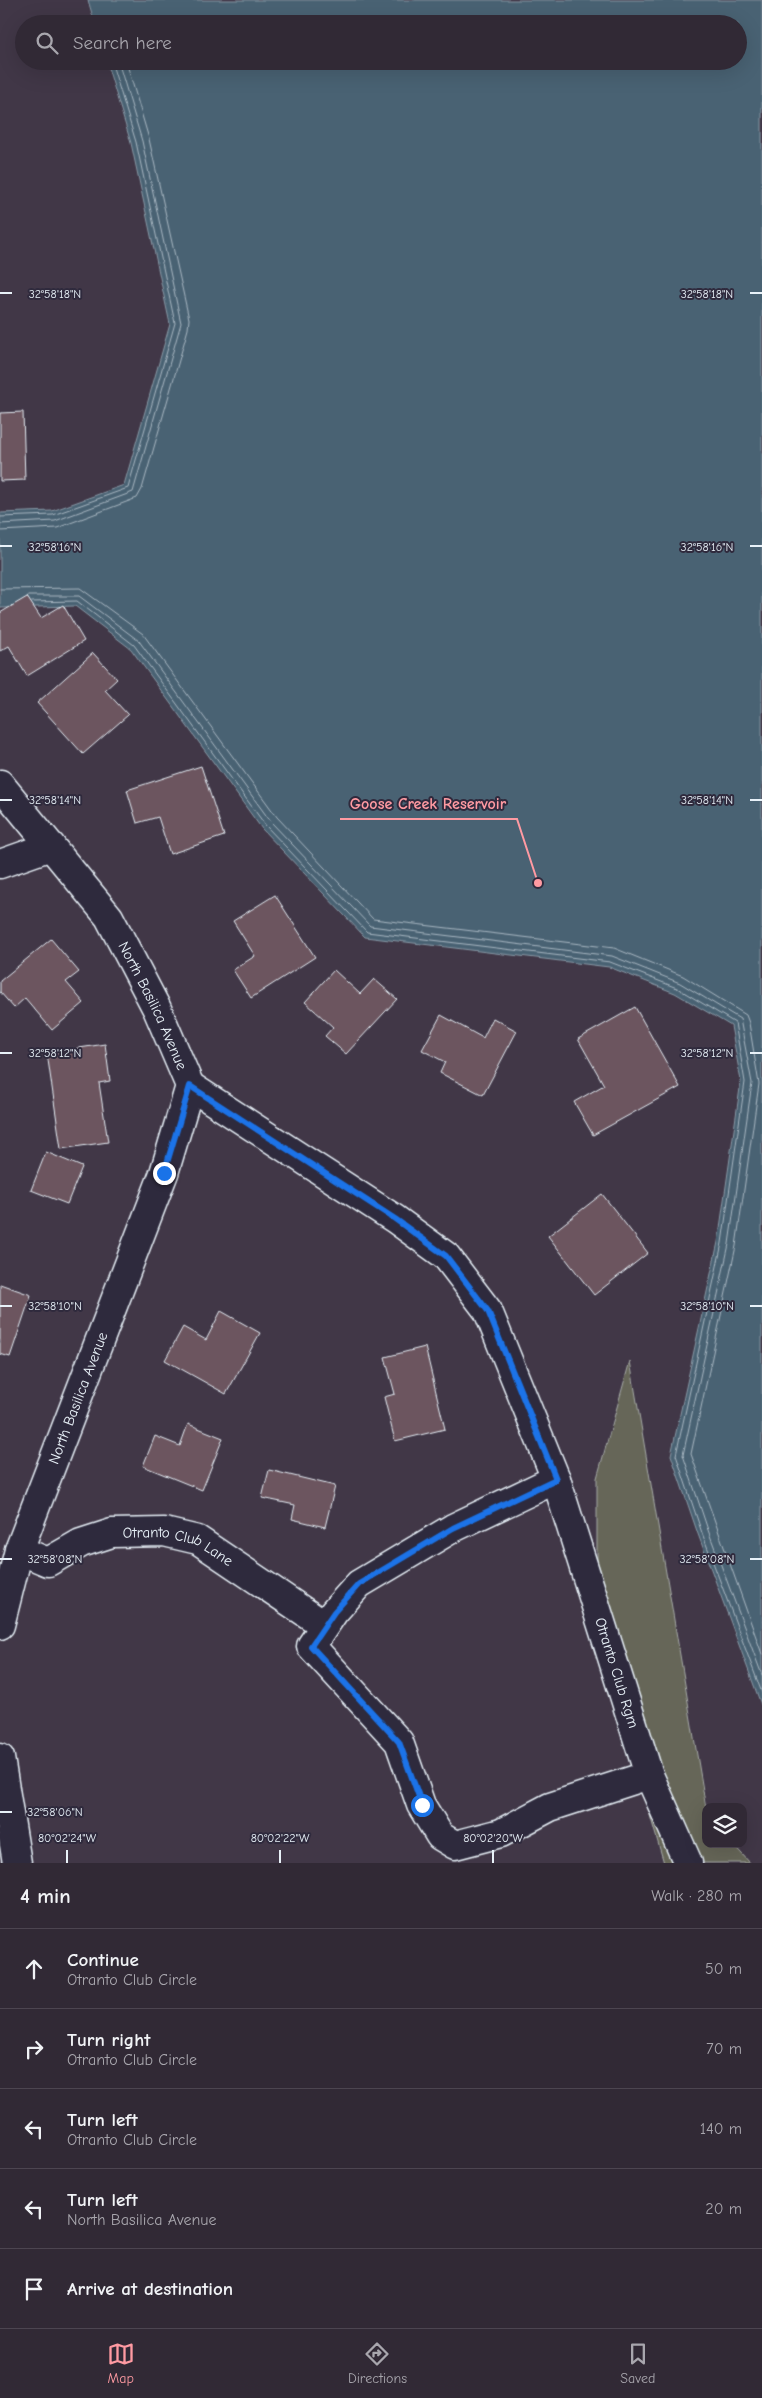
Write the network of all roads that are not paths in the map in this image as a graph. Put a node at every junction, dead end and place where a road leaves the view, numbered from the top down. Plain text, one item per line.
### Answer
1 (0, 784) edge
2 (51, 846) junction
3 (0, 864) edge
4 (190, 1086) junction
5 (556, 1479) junction
6 (19, 1550) junction
7 (0, 1625) edge
8 (324, 1625) junction
9 (0, 1758) edge
10 (649, 1775) junction
11 (17, 1863) edge
12 (688, 1863) edge

1 - 2 street, North Basilica Avenue
2 - 3 street
2 - 4 street, North Basilica Avenue
4 - 5 street, Otranto Club Rgm
4 - 6 street, North Basilica Avenue
5 - 8 street
5 - 10 street, Otranto Club Rgm
6 - 7 street, North Basilica Avenue
6 - 8 street, Otranto Club Lane
8 - 10 street
9 - 11 street
10 - 12 street, Otranto Club Rgm

